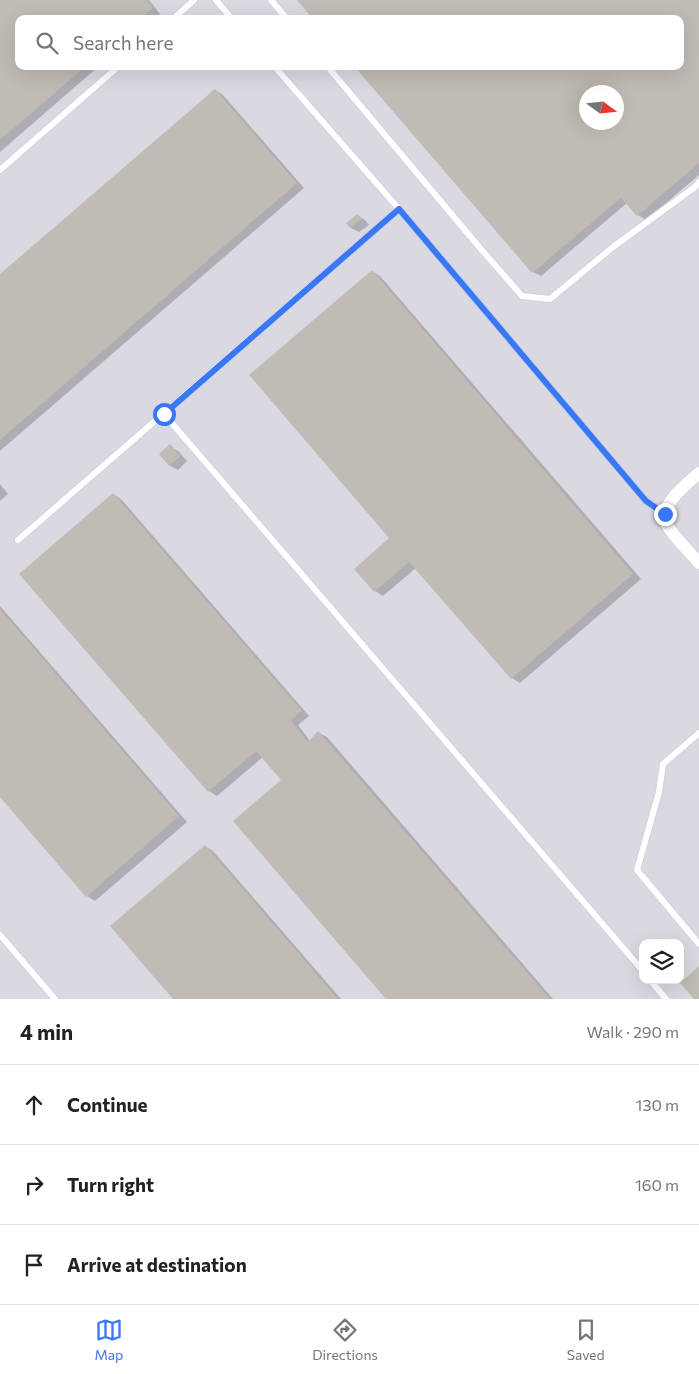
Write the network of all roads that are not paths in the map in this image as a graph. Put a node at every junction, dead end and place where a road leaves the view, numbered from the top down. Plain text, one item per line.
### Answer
1 (194, 0) edge
2 (216, 0) edge
3 (271, 0) edge
4 (177, 15) edge
5 (229, 15) edge
6 (284, 15) edge
7 (114, 70) edge
8 (277, 70) edge
9 (330, 70) edge
10 (0, 170) edge
11 (699, 182) edge
12 (399, 209) junction
13 (164, 414) junction
14 (699, 473) edge
15 (665, 514) junction
16 (18, 540) dead end
17 (699, 562) edge
18 (699, 733) edge
19 (0, 935) edge
20 (699, 944) edge
21 (639, 966) edge
22 (653, 984) edge
23 (55, 999) edge
24 (666, 999) edge

1 - 4 lane
2 - 5 lane
3 - 6 lane
7 - 10 lane
8 - 12 lane
9 - 11 lane
12 - 13 lane
12 - 15 lane
13 - 16 lane
13 - 21 lane
14 - 15 street
15 - 17 street
18 - 20 lane
19 - 23 lane
22 - 24 lane

